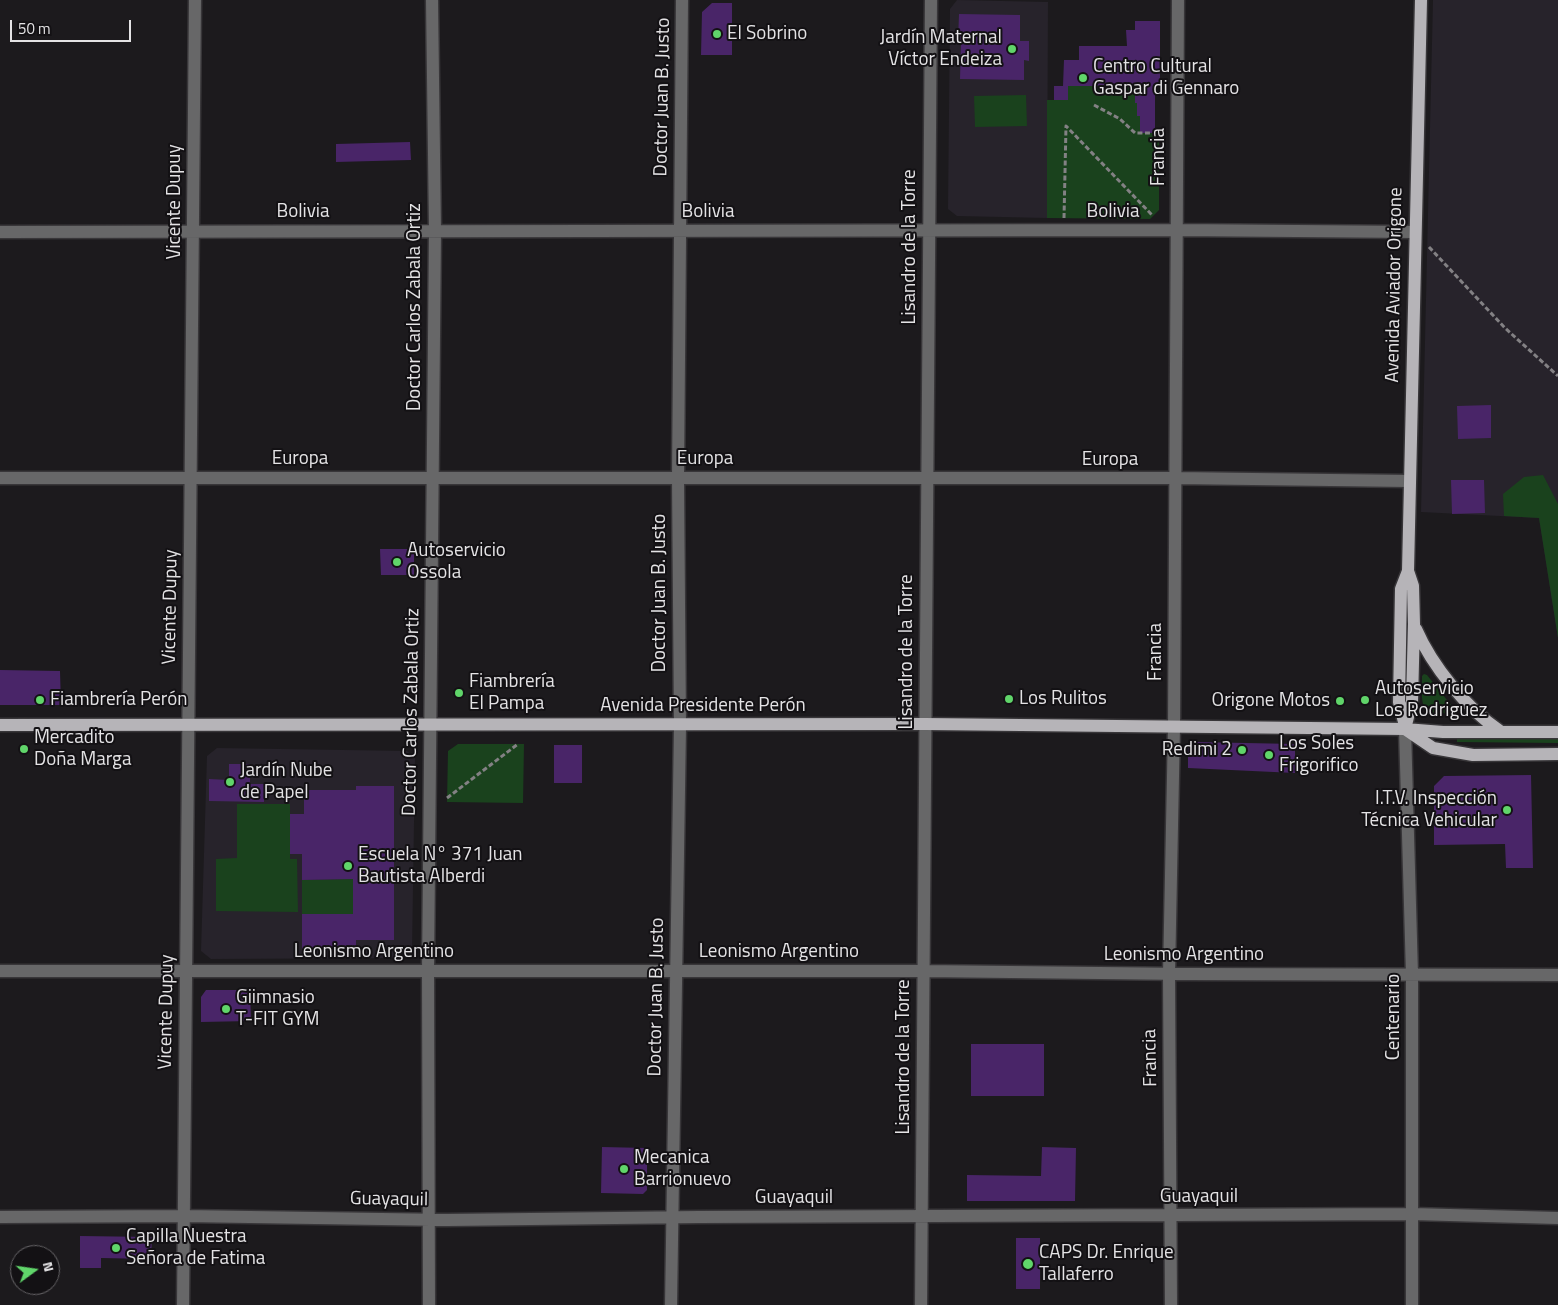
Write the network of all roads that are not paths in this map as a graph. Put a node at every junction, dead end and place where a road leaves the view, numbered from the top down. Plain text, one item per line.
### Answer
1 (195, 0) edge
2 (432, 0) edge
3 (682, 0) edge
4 (930, 0) edge
5 (1178, 0) edge
6 (1421, 0) edge
7 (929, 230) junction
8 (1177, 230) junction
9 (194, 231) junction
10 (435, 231) junction
11 (680, 231) junction
12 (0, 232) edge
13 (1415, 232) junction
14 (0, 478) edge
15 (191, 478) junction
16 (433, 478) junction
17 (678, 478) junction
18 (927, 478) junction
19 (1176, 478) junction
20 (1409, 481) junction
21 (1408, 571) junction
22 (1414, 624) junction
23 (925, 724) junction
24 (0, 725) edge
25 (189, 725) junction
26 (430, 726) junction
27 (680, 726) junction
28 (1174, 727) junction
29 (1405, 728) junction
30 (1500, 731) junction
31 (1558, 732) edge
32 (1558, 754) edge
33 (428, 970) junction
34 (0, 971) edge
35 (186, 971) junction
36 (677, 971) junction
37 (923, 971) junction
38 (1169, 974) junction
39 (1412, 975) junction
40 (1558, 975) edge
41 (1412, 1214) junction
42 (184, 1216) junction
43 (1171, 1216) junction
44 (0, 1217) edge
45 (672, 1217) junction
46 (921, 1217) junction
47 (1558, 1218) edge
48 (429, 1220) junction
49 (183, 1305) edge
50 (428, 1305) edge
51 (671, 1305) edge
52 (920, 1305) edge
53 (1171, 1305) edge
54 (1412, 1305) edge

1 - 9 street, Vicente Dupuy
2 - 10 street, Doctor Carlos Zabala Ortiz
3 - 11 street, Doctor Juan B. Justo
4 - 7 street, Lisandro de la Torre
5 - 8 street, Francia
6 - 13 main road, Avenida Aviador Origone
7 - 8 street, Bolivia
7 - 11 street, Bolivia
7 - 18 street, Lisandro de la Torre
8 - 13 street, Bolivia
8 - 19 street, Francia
9 - 10 street, Bolivia
9 - 12 street, Bolivia
9 - 15 street, Vicente Dupuy
10 - 11 street, Bolivia
10 - 16 street, Doctor Carlos Zabala Ortiz
11 - 17 street, Doctor Juan B. Justo
13 - 20 main road, Avenida Aviador Origone
14 - 15 street, Europa
15 - 16 street, Europa
15 - 25 street, Vicente Dupuy
16 - 17 street, Europa
16 - 26 street, Doctor Carlos Zabala Ortiz
17 - 18 street, Europa
17 - 27 street, Doctor Juan B. Justo
18 - 19 street, Europa
18 - 23 street, Lisandro de la Torre
19 - 20 street, Europa
19 - 28 street, Francia
20 - 21 main road, Avenida Aviador Origone
21 - 22 main road, Avenida Aviador Origone
21 - 29 main road, Avenida Aviador Origone
22 - 29 main road, Avenida Aviador Origone
22 - 30 main road
23 - 27 main road, Avenida Presidente Perón
23 - 28 main road, Avenida Presidente Perón
23 - 37 street, Lisandro de la Torre
24 - 25 main road, Avenida Presidente Perón
25 - 26 main road, Avenida Presidente Perón
25 - 35 street, Vicente Dupuy
26 - 27 main road, Avenida Presidente Perón
26 - 33 street, Doctor Carlos Zabala Ortiz
27 - 36 street, Doctor Juan B. Justo
28 - 29 main road, Avenida Presidente Perón
28 - 38 street, Francia
29 - 30 main road, Avenida Presidente Perón
29 - 32 main road
29 - 39 street, Centenario
30 - 31 main road, Avenida Presidente Perón
33 - 35 street, Leonismo Argentino
33 - 36 street, Leonismo Argentino
33 - 48 street, Doctor Carlos Zabala Ortiz
34 - 35 street, Leonismo Argentino
35 - 42 street, Vicente Dupuy
36 - 37 street, Leonismo Argentino
36 - 45 street, Doctor Juan B. Justo
37 - 38 street, Leonismo Argentino
37 - 46 street, Lisandro de la Torre
38 - 39 street, Leonismo Argentino
38 - 43 street, Francia
39 - 40 street, Leonismo Argentino
39 - 41 street, Centenario
41 - 43 street, Guayaquil
41 - 47 street, Guayaquil
41 - 54 street, Centenario
42 - 44 street, Guayaquil
42 - 48 street, Guayaquil
42 - 49 street, Vicente Dupuy
43 - 46 street, Guayaquil
43 - 53 street, Francia
45 - 46 street, Guayaquil
45 - 48 street, Guayaquil
45 - 51 street, Doctor Juan B. Justo
46 - 52 street, Lisandro de la Torre
48 - 50 street, Doctor Carlos Zabala Ortiz

